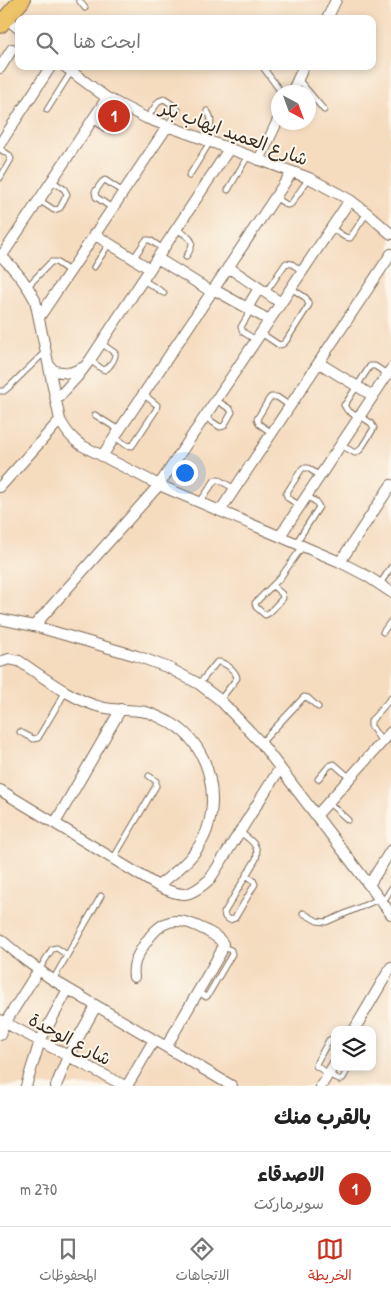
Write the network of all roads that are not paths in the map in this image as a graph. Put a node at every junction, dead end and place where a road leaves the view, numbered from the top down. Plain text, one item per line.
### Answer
1 (22, 0) edge
2 (79, 0) edge
3 (336, 0) edge
4 (85, 8) dead end
5 (329, 15) edge
6 (3, 21) edge
7 (15, 27) edge
8 (12, 49) dead end
9 (0, 68) edge
10 (47, 70) edge
11 (67, 70) edge
12 (69, 70) edge
13 (265, 70) edge
14 (302, 70) edge
15 (298, 79) junction
16 (276, 85) edge
17 (295, 85) edge
18 (107, 98) junction
19 (126, 109) junction
20 (47, 110) dead end
21 (207, 110) dead end
22 (324, 110) dead end
23 (146, 118) junction
24 (92, 120) junction
25 (167, 127) junction
26 (273, 130) edge
27 (207, 141) junction
28 (0, 144) edge
29 (0, 149) edge
30 (230, 149) junction
31 (248, 156) junction
32 (259, 160) junction
33 (292, 172) junction
34 (189, 176) dead end
35 (0, 178) edge
36 (309, 178) junction
37 (52, 181) junction
38 (228, 190) dead end
39 (123, 192) junction
40 (275, 197) junction
41 (39, 200) junction
42 (350, 200) junction
43 (112, 208) junction
44 (368, 213) junction
45 (331, 228) junction
46 (176, 229) junction
47 (94, 234) junction
48 (391, 234) edge
49 (109, 244) junction
50 (164, 249) junction
51 (391, 254) edge
52 (1, 256) edge
53 (186, 257) dead end
54 (157, 258) junction
55 (133, 259) junction
56 (94, 267) dead end
57 (228, 267) junction
58 (150, 269) junction
59 (70, 271) junction
60 (302, 271) junction
61 (143, 280) junction
62 (28, 286) junction
63 (291, 288) junction
64 (212, 290) junction
65 (262, 290) junction
66 (164, 294) dead end
67 (281, 303) junction
68 (249, 309) junction
69 (40, 316) junction
70 (269, 320) junction
71 (258, 336) junction
72 (101, 343) junction
73 (46, 351) junction
74 (319, 362) junction
75 (88, 363) junction
76 (49, 365) junction
77 (389, 372) edge
78 (356, 386) junction
79 (0, 391) edge
80 (143, 394) junction
81 (373, 396) junction
82 (56, 400) junction
83 (216, 400) junction
84 (290, 406) junction
85 (94, 415) dead end
86 (204, 417) junction
87 (359, 417) junction
88 (60, 420) junction
89 (272, 432) junction
90 (116, 434) junction
91 (341, 445) junction
92 (102, 456) junction
93 (320, 476) junction
94 (158, 485) junction
95 (391, 485) edge
96 (0, 488) edge
97 (234, 489) junction
98 (307, 496) junction
99 (200, 502) junction
100 (300, 506) junction
101 (220, 511) junction
102 (280, 536) junction
103 (300, 545) junction
104 (340, 562) junction
105 (391, 567) edge
106 (380, 584) junction
107 (273, 586) junction
108 (391, 592) edge
109 (0, 619) edge
110 (391, 621) edge
111 (34, 626) junction
112 (383, 632) dead end
113 (0, 662) edge
114 (199, 684) junction
115 (66, 691) junction
116 (391, 698) edge
117 (220, 700) junction
118 (318, 707) dead end
119 (121, 709) junction
120 (20, 732) dead end
121 (391, 732) edge
122 (382, 742) junction
123 (261, 744) junction
124 (280, 768) junction
125 (149, 776) dead end
126 (350, 778) junction
127 (318, 779) dead end
128 (0, 790) edge
129 (328, 802) junction
130 (316, 816) junction
131 (348, 820) dead end
132 (54, 823) junction
133 (240, 832) junction
134 (391, 850) edge
135 (113, 858) junction
136 (246, 876) junction
137 (369, 885) junction
138 (158, 886) junction
139 (391, 889) edge
140 (100, 896) dead end
141 (381, 901) junction
142 (304, 913) dead end
143 (391, 914) edge
144 (0, 939) edge
145 (68, 954) junction
146 (391, 967) edge
147 (38, 971) junction
148 (134, 977) dead end
149 (53, 980) junction
150 (68, 990) junction
151 (96, 1006) junction
152 (3, 1021) edge
153 (356, 1026) edge
154 (0, 1035) edge
155 (331, 1039) edge
156 (154, 1040) junction
157 (40, 1041) junction
158 (166, 1047) junction
159 (68, 1056) junction
160 (331, 1069) edge
161 (346, 1071) edge
162 (328, 1074) junction
163 (26, 1086) edge
164 (56, 1086) edge
165 (126, 1086) edge
166 (232, 1086) edge
167 (321, 1086) edge

1 - 6 main road
2 - 4 lane
3 - 5 street
6 - 7 street
8 - 9 street
10 - 28 street
11 - 20 lane
12 - 18 street, شارع العميد ايهاب بكر
13 - 16 lane
14 - 15 street
15 - 17 street
15 - 22 lane
18 - 19 street, شارع العميد ايهاب بكر
18 - 24 street
19 - 23 street, شارع العميد ايهاب بكر
19 - 24 lane
21 - 27 lane
23 - 25 street, شارع العميد ايهاب بكر
23 - 25 lane
24 - 37 street
25 - 27 street, شارع العميد ايهاب بكر
25 - 39 street
26 - 32 street
27 - 30 street, شارع العميد ايهاب بكر
27 - 34 lane
29 - 35 lane
30 - 31 street, شارع العميد ايهاب بكر
30 - 46 street
31 - 32 street, شارع العميد ايهاب بكر
31 - 38 lane
32 - 33 street, شارع العميد ايهاب بكر
33 - 36 street, شارع العميد ايهاب بكر
33 - 40 street
36 - 40 lane
36 - 42 street, شارع العميد ايهاب بكر
37 - 41 street
37 - 41 lane
39 - 43 street
39 - 43 lane
40 - 57 street
41 - 52 street
42 - 44 street, شارع العميد ايهاب بكر
42 - 45 street
43 - 47 street
44 - 45 lane
44 - 48 street, شارع العميد ايهاب بكر
45 - 60 street
46 - 50 street
46 - 53 lane
47 - 49 street
47 - 59 street
49 - 55 street
49 - 56 lane
50 - 54 street
50 - 55 lane
51 - 74 street
52 - 62 street
54 - 58 street
54 - 64 street
55 - 58 street
57 - 64 street
57 - 65 street
58 - 61 street
59 - 62 lane
59 - 69 street
60 - 63 street
60 - 65 lane
61 - 66 lane
61 - 72 street
62 - 69 street
63 - 67 street
63 - 71 lane
64 - 68 street
64 - 80 street
65 - 67 street
65 - 68 street
67 - 70 street
68 - 70 street
68 - 71 lane
69 - 73 street
70 - 71 street
71 - 83 street
72 - 75 street
72 - 75 lane
73 - 76 street
73 - 79 lane
74 - 78 street
74 - 84 street
75 - 76 street
75 - 82 street
76 - 82 street
77 - 78 lane
77 - 81 street
78 - 81 street
78 - 87 lane
80 - 90 street
80 - 90 lane
81 - 87 street
82 - 88 street
83 - 86 street
83 - 86 lane
84 - 89 street
84 - 89 lane
85 - 90 lane
86 - 94 street
87 - 91 street
87 - 91 lane
88 - 92 street
88 - 96 street
89 - 97 street
90 - 92 street
91 - 93 street
92 - 94 street
93 - 98 street
93 - 100 lane
94 - 99 street
94 - 111 street
95 - 104 street
97 - 99 lane
97 - 101 street
98 - 100 street
98 - 103 lane
99 - 101 street
100 - 102 street
101 - 102 street
102 - 103 street
103 - 104 street
103 - 107 lane
104 - 106 street
105 - 106 lane
106 - 108 street
107 - 107 lane
109 - 111 street
110 - 112 lane
111 - 114 street
113 - 115 street
114 - 117 street
114 - 117 lane
115 - 119 street
115 - 120 lane
116 - 122 lane
117 - 123 street
118 - 123 lane
119 - 132 street
119 - 138 street
121 - 122 street
122 - 126 street
123 - 124 street
124 - 130 street
124 - 133 street
125 - 135 lane
126 - 127 lane
126 - 129 street
128 - 132 street
129 - 130 street
129 - 131 lane
130 - 137 street
132 - 135 street
133 - 136 lane
133 - 138 street
134 - 137 street
135 - 138 street
136 - 136 lane
137 - 141 street
139 - 141 lane
140 - 145 lane
141 - 142 lane
141 - 143 street
144 - 147 street
145 - 147 lane
145 - 149 lane
146 - 153 street
147 - 149 street
147 - 152 street
148 - 158 street
149 - 150 street
150 - 151 street
150 - 157 street
151 - 156 street
151 - 159 street
152 - 154 street
152 - 157 street, شارع الوحدة
155 - 162 lane
156 - 158 street
156 - 165 street
157 - 159 street, شارع الوحدة
157 - 163 street
158 - 166 street
159 - 164 street
159 - 165 street, شارع الوحدة
160 - 162 street
161 - 162 lane
162 - 167 street

